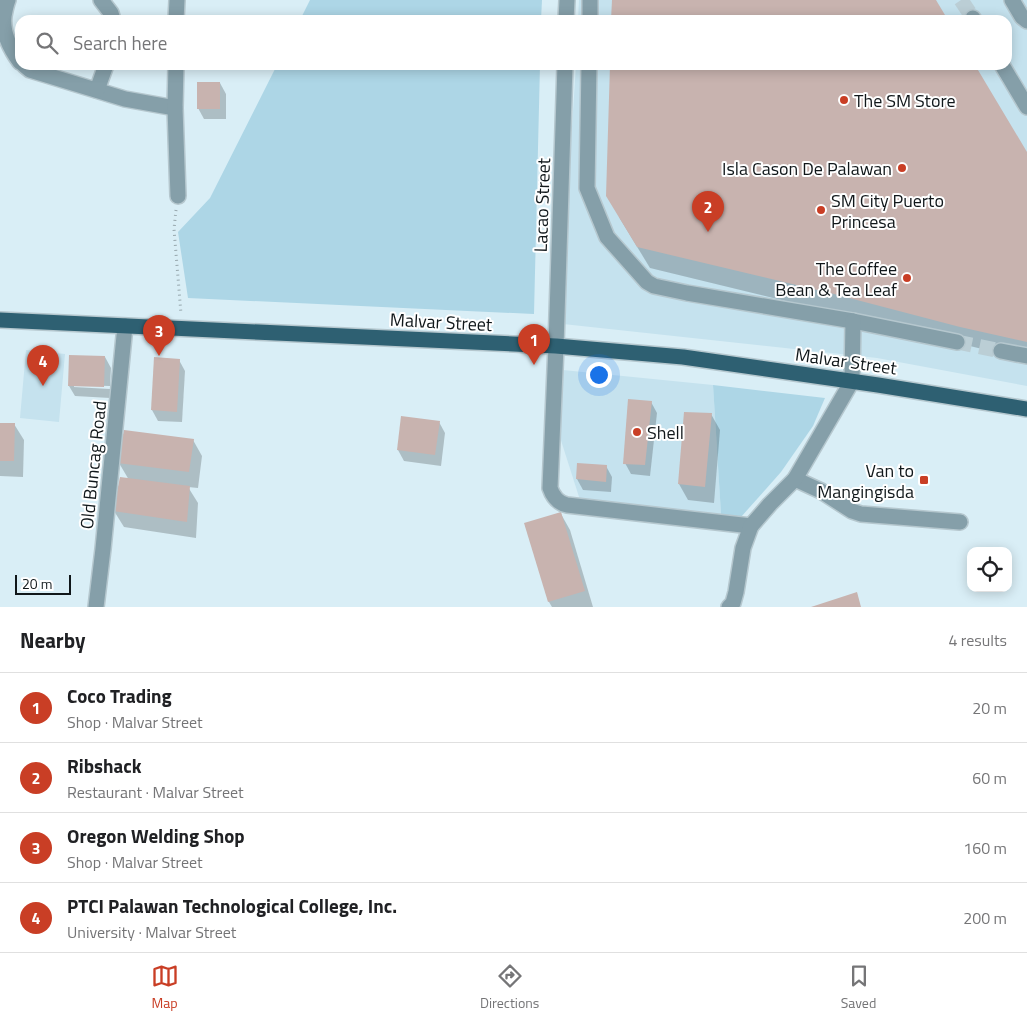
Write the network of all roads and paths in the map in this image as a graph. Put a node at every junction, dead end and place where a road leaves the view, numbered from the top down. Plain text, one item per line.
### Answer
1 (8, 0) edge
2 (101, 0) edge
3 (177, 0) edge
4 (567, 0) edge
5 (590, 0) edge
6 (1012, 0) edge
7 (111, 15) edge
8 (176, 15) edge
9 (566, 15) edge
10 (590, 15) edge
11 (2, 18) edge
12 (1027, 21) edge
13 (15, 54) edge
14 (30, 70) edge
15 (104, 70) edge
16 (176, 70) edge
17 (565, 70) edge
18 (589, 70) edge
19 (1005, 70) edge
20 (97, 90) junction
21 (1025, 99) edge
22 (175, 108) junction
23 (178, 196) joint
24 (0, 320) edge
25 (852, 321) junction
26 (125, 326) junction
27 (183, 329) junction
28 (957, 342) tunnel mouth
29 (556, 346) junction
30 (1001, 351) tunnel mouth
31 (1027, 356) edge
32 (852, 381) junction
33 (1027, 409) edge
34 (796, 479) junction
35 (960, 522) dead end
36 (751, 526) junction
37 (96, 607) edge
38 (729, 607) edge

1 - 11 street
2 - 7 street
3 - 8 street
4 - 9 street
5 - 10 street
6 - 12 street
11 - 13 street
14 - 20 street
15 - 20 street
16 - 22 street
17 - 29 street, Lacao Street
18 - 25 street
19 - 21 street
20 - 22 street
22 - 23 street
23 - 27 path
24 - 26 main road, Malvar Street
25 - 28 street
25 - 32 street
26 - 27 main road, Malvar Street
26 - 37 street, Old Buncag Road
27 - 29 main road, Malvar Street
29 - 32 main road, Malvar Street
29 - 36 street, Lacao Street
30 - 31 street
32 - 33 main road, Malvar Street
32 - 34 street
34 - 35 street
34 - 36 street
36 - 38 street

